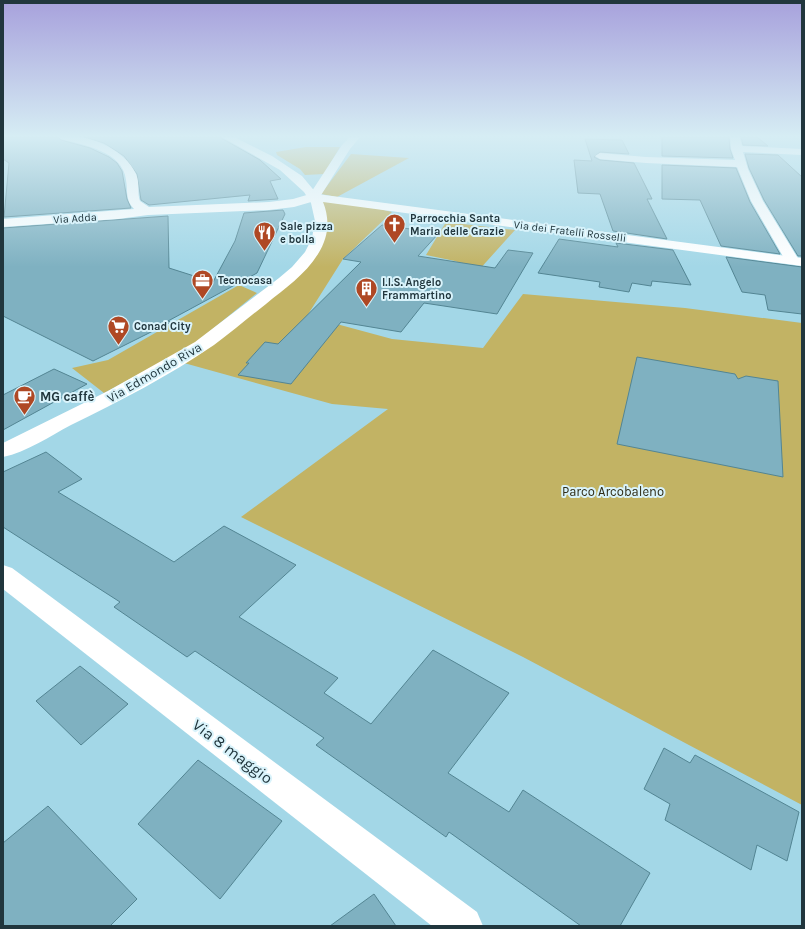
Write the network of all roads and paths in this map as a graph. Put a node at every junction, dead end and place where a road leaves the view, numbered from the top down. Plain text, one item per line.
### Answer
1 (131, 180) edge
2 (297, 180) edge
3 (325, 180) edge
4 (749, 180) edge
5 (314, 197) junction
6 (148, 211) junction
7 (3, 223) edge
8 (797, 261) edge
9 (3, 451) edge
10 (3, 575) edge
11 (463, 926) edge

1 - 6 street
2 - 5 street
3 - 5 street
4 - 8 street
5 - 6 street, Via Adda
5 - 8 street, Via dei Fratelli Rosselli
5 - 9 street, Via Edmondo Riva
6 - 7 street, Via Adda
10 - 11 street, Via 8 maggio

